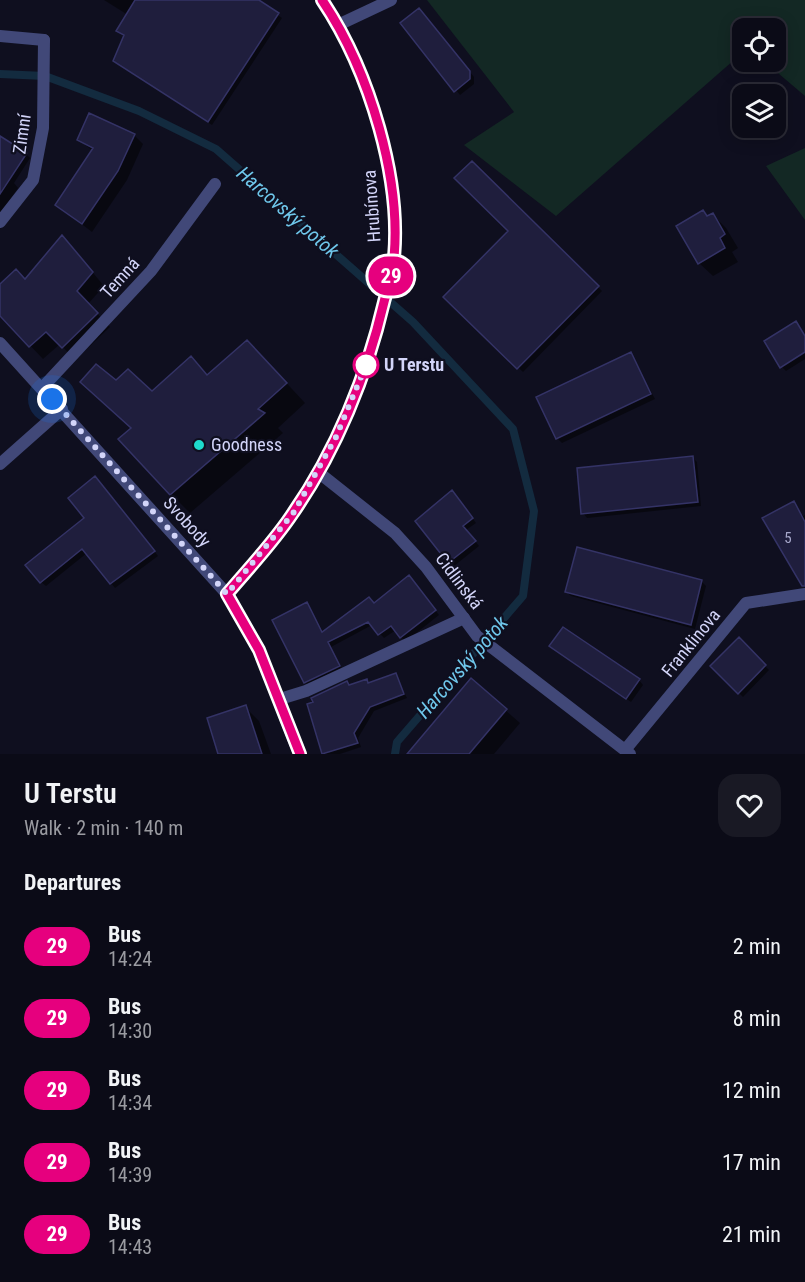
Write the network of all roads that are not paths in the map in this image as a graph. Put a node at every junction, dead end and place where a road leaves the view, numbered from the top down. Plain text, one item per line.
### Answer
1 (322, 0) edge
2 (391, 0) edge
3 (338, 25) junction
4 (0, 36) edge
5 (215, 184) dead end
6 (0, 222) edge
7 (0, 343) edge
8 (42, 388) junction
9 (62, 409) junction
10 (0, 464) edge
11 (318, 472) junction
12 (227, 594) junction
13 (805, 594) edge
14 (464, 618) junction
15 (280, 699) junction
16 (627, 752) edge
17 (300, 754) edge

1 - 3 street, Hrubínova
2 - 3 street
3 - 11 street, Hrubínova
4 - 6 street, Zimní
5 - 8 street, Temná
7 - 8 street, Svobody
8 - 9 street, Svobody
9 - 10 street
9 - 12 street, Svobody
11 - 12 street, Hrubínova
11 - 14 street, Cidlinská
12 - 15 street, Svobody
13 - 16 street, Franklinova
14 - 15 street
14 - 16 street, Cidlinská
15 - 17 street, Svobody

